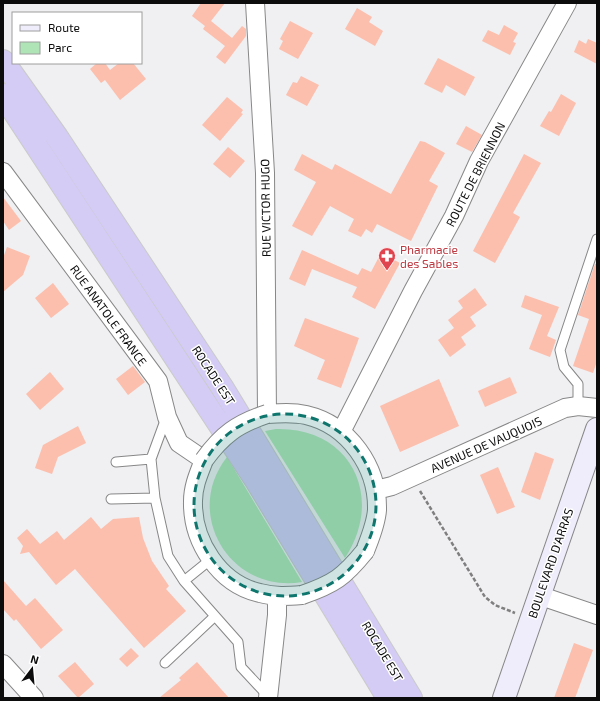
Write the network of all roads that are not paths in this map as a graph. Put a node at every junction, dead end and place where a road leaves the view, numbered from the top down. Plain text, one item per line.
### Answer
1 (255, 3) edge
2 (567, 3) edge
3 (3, 61) edge
4 (3, 95) edge
5 (3, 172) edge
6 (597, 239) edge
7 (578, 406) junction
8 (597, 408) edge
9 (267, 414) junction
10 (167, 417) junction
11 (597, 429) edge
12 (341, 432) junction
13 (151, 460) junction
14 (204, 460) junction
15 (116, 462) dead end
16 (376, 490) junction
17 (155, 498) junction
18 (111, 499) dead end
19 (210, 560) junction
20 (184, 581) junction
21 (538, 595) junction
22 (278, 596) junction
23 (597, 615) edge
24 (215, 616) junction
25 (165, 663) dead end
26 (3, 664) edge
27 (268, 697) edge
28 (34, 698) edge
29 (388, 698) edge
30 (411, 698) edge
31 (504, 698) edge

1 - 9 street, RUE VICTOR HUGO
2 - 12 street, ROUTE DE BRIENNON
3 - 30 highway, ROCADE EST
4 - 29 highway, ROCADE EST
5 - 10 street, RUE ANATOLE FRANCE
6 - 7 lane
7 - 8 street, AVENUE DE VAUQUOIS
7 - 16 street, AVENUE DE VAUQUOIS
9 - 12 street
9 - 14 street, bridge
10 - 13 lane
10 - 14 street, RUE ANATOLE FRANCE
11 - 21 main road, BOULEVARD D'ARRAS
12 - 16 street
13 - 15 lane
13 - 17 lane
14 - 19 street
16 - 22 street, bridge
17 - 18 lane
17 - 20 lane
19 - 20 lane
19 - 22 street
20 - 24 lane
21 - 23 street
21 - 31 main road, BOULEVARD D'ARRAS
22 - 27 street
24 - 25 lane
24 - 27 lane
26 - 28 street

